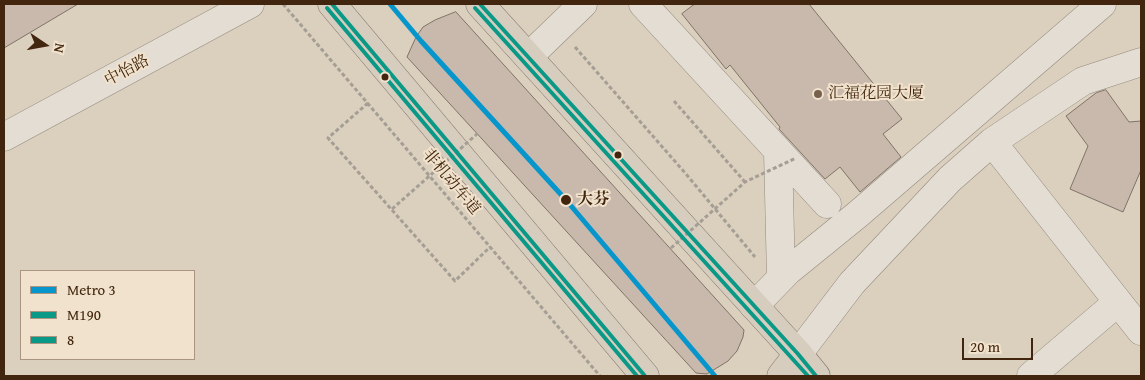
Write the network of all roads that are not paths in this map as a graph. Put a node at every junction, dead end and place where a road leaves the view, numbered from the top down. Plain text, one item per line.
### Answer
1 (250, 4) edge
2 (332, 4) edge
3 (480, 4) edge
4 (583, 4) edge
5 (643, 4) edge
6 (1102, 4) edge
7 (528, 57) junction
8 (1141, 62) edge
9 (4, 136) edge
10 (992, 142) junction
11 (787, 154) junction
12 (827, 204) dead end
13 (779, 281) junction
14 (1118, 302) junction
15 (754, 306) junction
16 (1141, 331) edge
17 (798, 354) junction
18 (645, 376) edge
19 (781, 376) edge
20 (816, 376) edge
21 (1030, 376) edge

1 - 9 street, 中怡路
2 - 18 main road
3 - 7 main road
4 - 7 street
5 - 11 street
6 - 13 street
7 - 15 main road
8 - 10 street
10 - 14 street
10 - 17 street
11 - 12 street
11 - 13 street
13 - 15 street
14 - 16 street
14 - 21 street
15 - 17 main road
17 - 19 main road
17 - 20 main road

